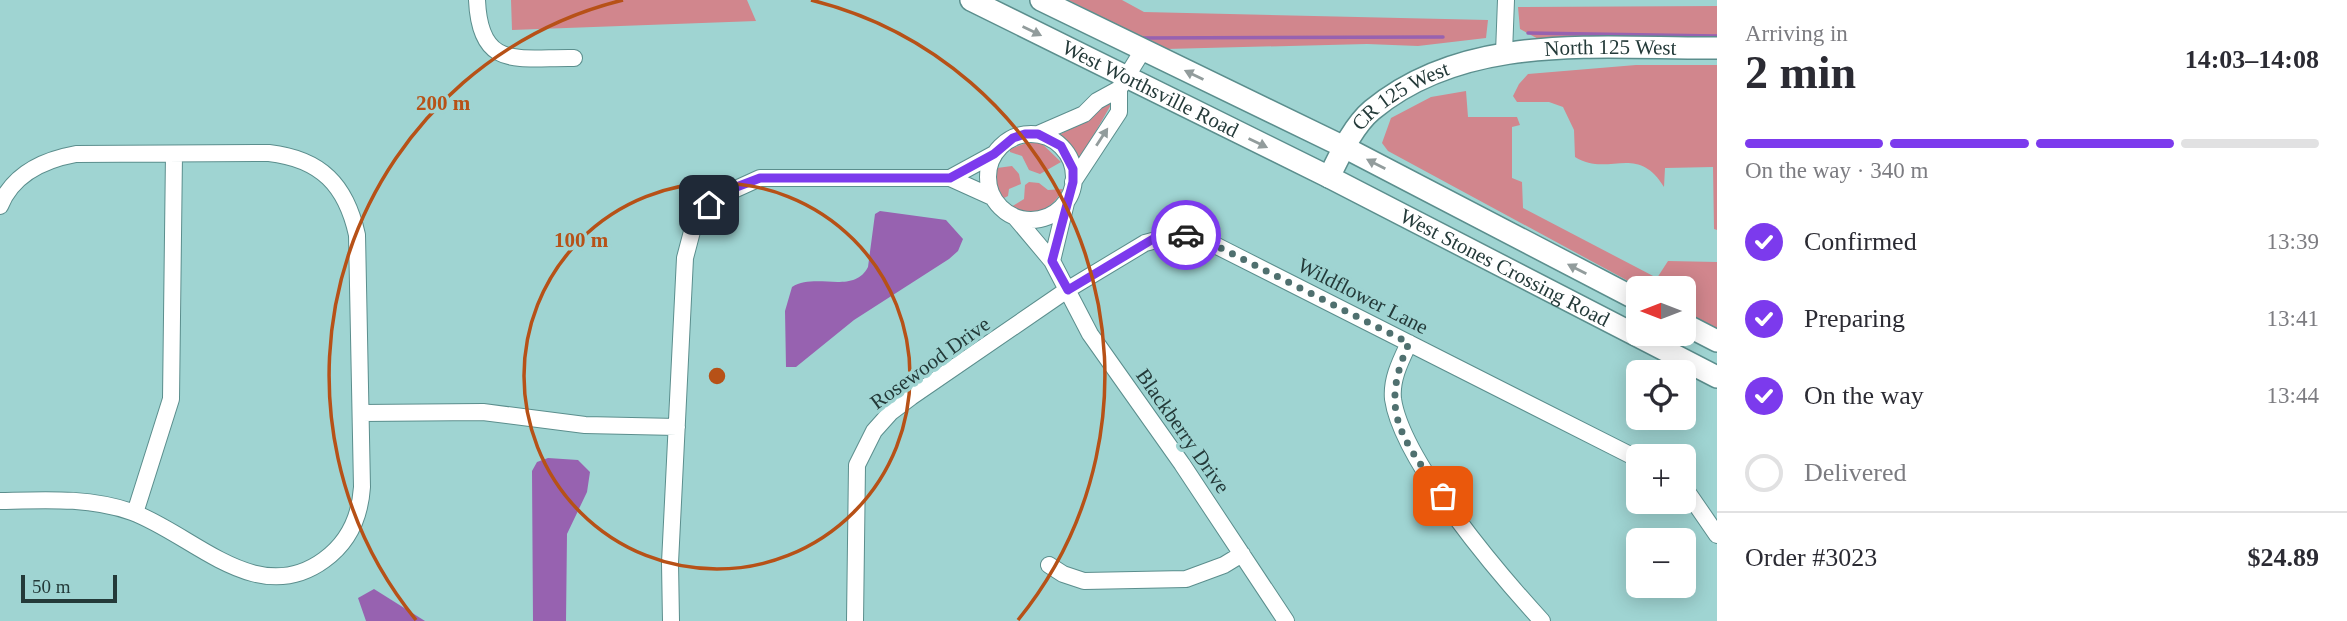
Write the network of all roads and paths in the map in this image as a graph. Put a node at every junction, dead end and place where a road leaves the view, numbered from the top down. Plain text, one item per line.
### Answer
1 (477, 0) edge
2 (971, 0) edge
3 (1041, 0) edge
4 (1506, 0) edge
5 (1717, 48) edge
6 (1143, 50) junction
7 (1504, 52) junction
8 (574, 58) dead end
9 (1123, 83) junction
10 (1038, 134) junction
11 (1344, 147) junction
12 (174, 154) junction
13 (994, 154) junction
14 (1329, 177) junction
15 (950, 178) junction
16 (1073, 182) junction
17 (992, 197) junction
18 (1066, 203) junction
19 (0, 206) edge
20 (1015, 217) junction
21 (1052, 261) junction
22 (1068, 290) junction
23 (1626, 294) edge
24 (1696, 330) edge
25 (1717, 341) edge
26 (1409, 343) junction
27 (1717, 377) edge
28 (361, 413) junction
29 (677, 427) junction
30 (1626, 453) edge
31 (0, 500) edge
32 (1696, 504) edge
33 (135, 513) junction
34 (1717, 535) edge
35 (1242, 554) junction
36 (1049, 565) dead end
37 (671, 621) edge
38 (855, 621) edge
39 (1286, 621) edge
40 (1542, 621) edge

1 - 8 street
2 -> 9 main road, West Worthsville Road
3 - 6 main road, West Worthsville Road
4 - 7 street
5 - 7 main road, North 125 West
6 - 9 street
11 -> 6 main road, West Worthsville Road
7 - 11 main road, CR 125 West
9 - 10 street
9 -> 14 main road, West Worthsville Road
16 -> 9 street
10 - 13 street
10 - 16 street
11 - 14 main road, CR 125 West
23 -> 11 main road, West Stones Crossing Road
12 - 19 street
12 - 28 street
12 - 33 street
13 - 15 street
13 - 17 street
14 - 27 main road, West Stones Crossing Road
15 - 17 street, Blackberry Drive
15 - 29 street
16 - 18 street
17 - 20 street, Blackberry Drive
18 - 20 street
18 - 21 street
20 - 21 street, Blackberry Drive
21 - 22 street, Blackberry Drive
22 - 26 street, Wildflower Lane
22 - 35 street, Blackberry Drive
22 - 38 street, Rosewood Drive
24 - 25 main road
26 - 30 street, Wildflower Lane
26 - 40 street
28 - 29 street
28 - 33 street
29 - 37 street
31 - 33 street
32 - 34 street
35 - 36 street
35 - 39 street, Blackberry Drive

